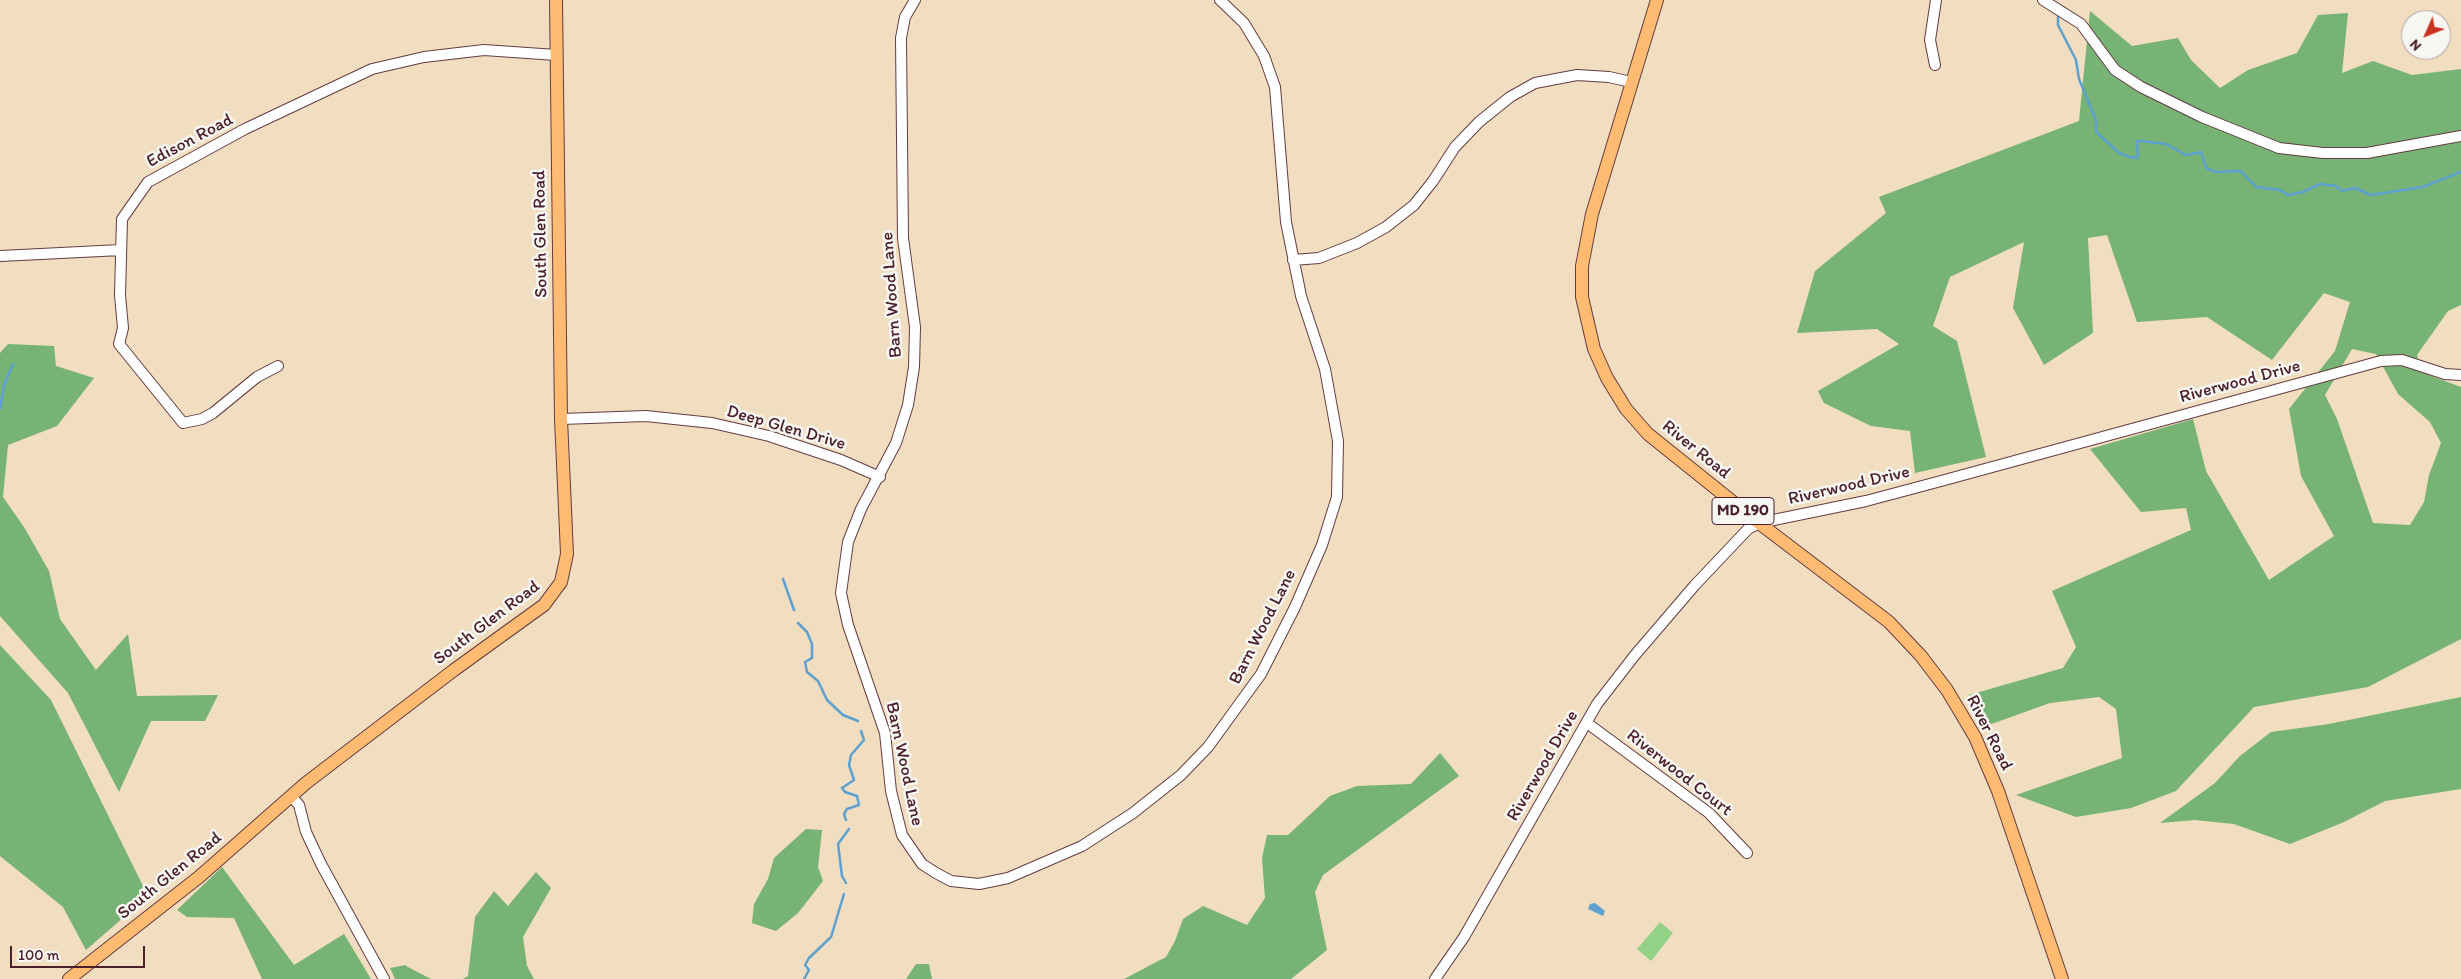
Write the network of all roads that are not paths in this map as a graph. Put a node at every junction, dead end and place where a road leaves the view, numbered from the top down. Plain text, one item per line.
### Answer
1 (556, 0) edge
2 (915, 0) edge
3 (1220, 0) edge
4 (1657, 0) edge
5 (1936, 0) edge
6 (2043, 0) edge
7 (556, 55) junction
8 (1935, 65) dead end
9 (1631, 82) junction
10 (2461, 136) edge
11 (121, 250) junction
12 (0, 256) edge
13 (1293, 260) junction
14 (278, 366) dead end
15 (2461, 375) edge
16 (561, 419) junction
17 (880, 477) junction
18 (1759, 523) junction
19 (1587, 723) junction
20 (292, 796) junction
21 (1747, 853) dead end
22 (69, 979) edge
23 (384, 979) edge
24 (1435, 979) edge
25 (2062, 979) edge

1 - 7 main road, South Glen Road
2 - 17 street, Barn Wood Lane
3 - 13 street, Barn Wood Lane
4 - 9 main road, River Road / MD 190
5 - 8 street
6 - 10 street
7 - 11 street, Edison Road
7 - 16 main road, South Glen Road
9 - 13 street
9 - 18 main road, River Road / MD 190
11 - 12 street
11 - 14 street, Edison Road
13 - 17 street, Barn Wood Lane
15 - 18 street, Riverwood Drive
16 - 17 street, Deep Glen Drive
16 - 20 main road, South Glen Road
18 - 19 street, Riverwood Drive
18 - 25 main road, River Road / MD 190
19 - 21 street, Riverwood Court
19 - 24 street, Riverwood Drive
20 - 22 main road, South Glen Road
20 - 23 street

